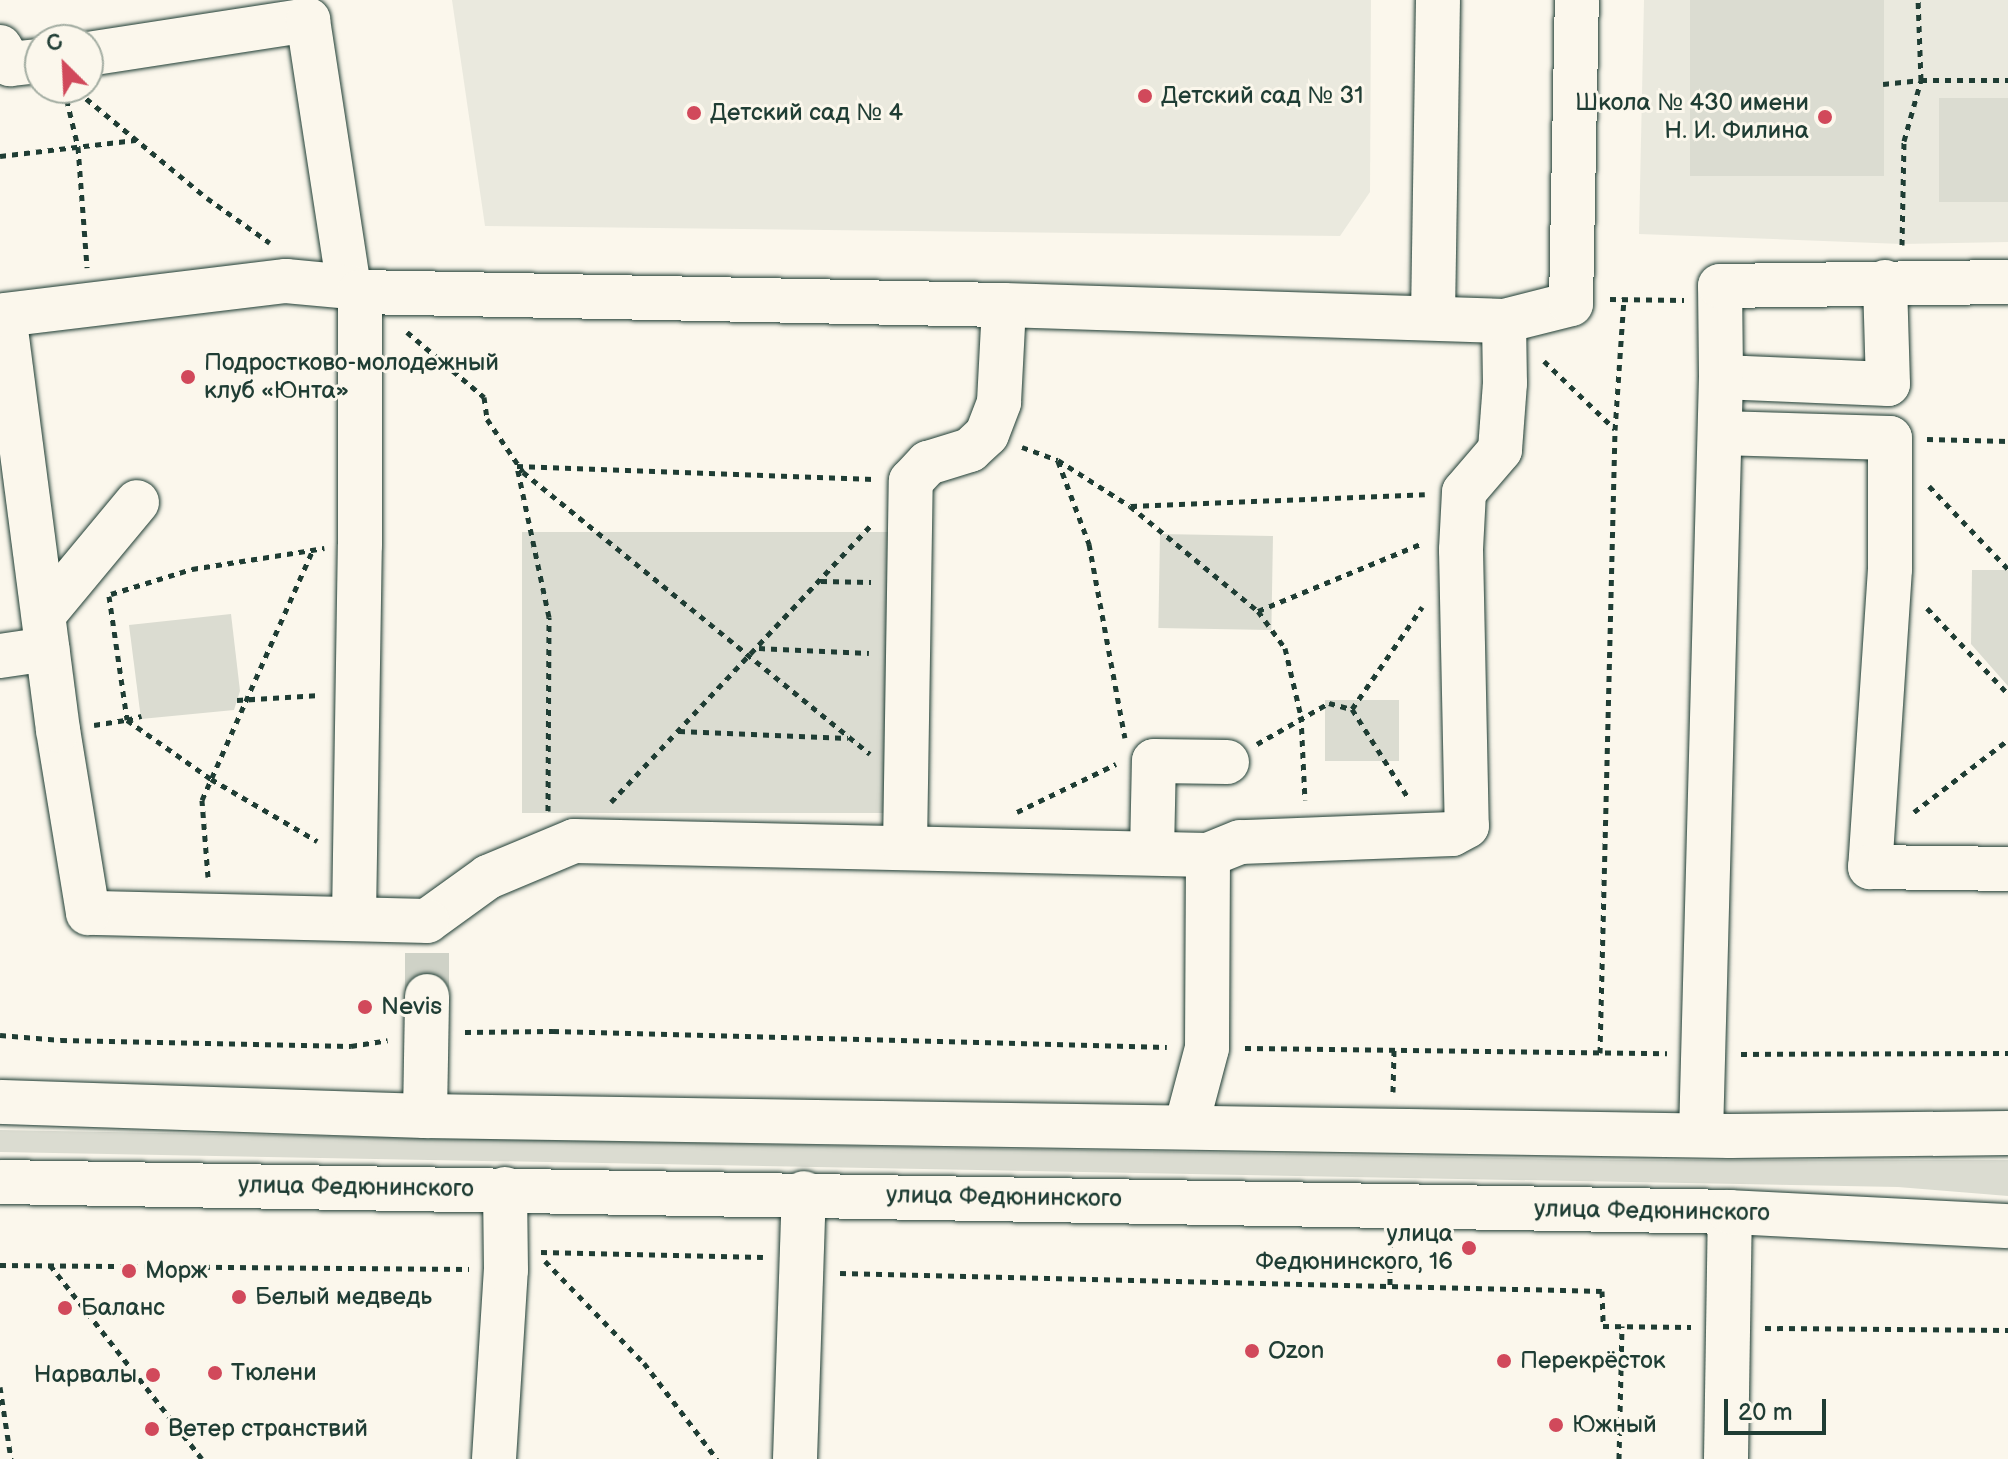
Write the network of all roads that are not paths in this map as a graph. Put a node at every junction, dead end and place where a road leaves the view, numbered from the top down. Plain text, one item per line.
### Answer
1 (1438, 0) edge
2 (1577, 0) edge
3 (0, 47) edge
4 (104, 52) edge
5 (24, 63) edge
6 (1894, 282) junction
7 (2008, 282) edge
8 (354, 290) junction
9 (2, 301) edge
10 (1004, 305) junction
11 (1433, 317) junction
12 (1504, 321) junction
13 (1721, 377) junction
14 (1888, 384) junction
15 (1720, 433) junction
16 (1890, 438) junction
17 (137, 502) dead end
18 (46, 631) junction
19 (0, 656) edge
20 (1227, 762) road end
21 (905, 847) junction
22 (1152, 853) junction
23 (1208, 855) junction
24 (2008, 869) edge
25 (354, 918) junction
26 (427, 1015) tunnel mouth
27 (0, 1102) edge
28 (425, 1116) junction
29 (1186, 1127) junction
30 (2008, 1133) edge
31 (1701, 1135) junction
32 (0, 1182) edge
33 (505, 1189) junction
34 (804, 1193) junction
35 (1730, 1212) junction
36 (2008, 1226) edge
37 (494, 1459) edge
38 (795, 1459) edge
39 (1726, 1459) edge

1 - 11 main road
2 - 12 main road
3 - 5 main road
4 - 8 main road
6 - 7 main road
6 - 13 main road
6 - 14 main road
8 - 9 main road
8 - 10 main road
8 - 25 main road
9 - 18 main road
10 - 11 main road
10 - 21 main road
11 - 12 main road
12 - 23 main road
13 - 14 main road
13 - 15 main road
14 - 16 main road
15 - 16 main road
15 - 31 main road
16 - 24 main road
17 - 18 main road
18 - 19 main road
18 - 25 main road
20 - 22 main road
21 - 22 main road
21 - 25 main road
22 - 23 main road
23 - 29 main road
26 - 28 main road
27 - 28 main road
28 - 29 main road
29 - 31 main road
30 - 31 main road
32 - 33 main road, улица Федюнинского
33 - 34 main road, улица Федюнинского
33 - 37 main road
34 - 35 main road, улица Федюнинского
34 - 38 main road
35 - 36 main road, улица Федюнинского
35 - 39 main road

